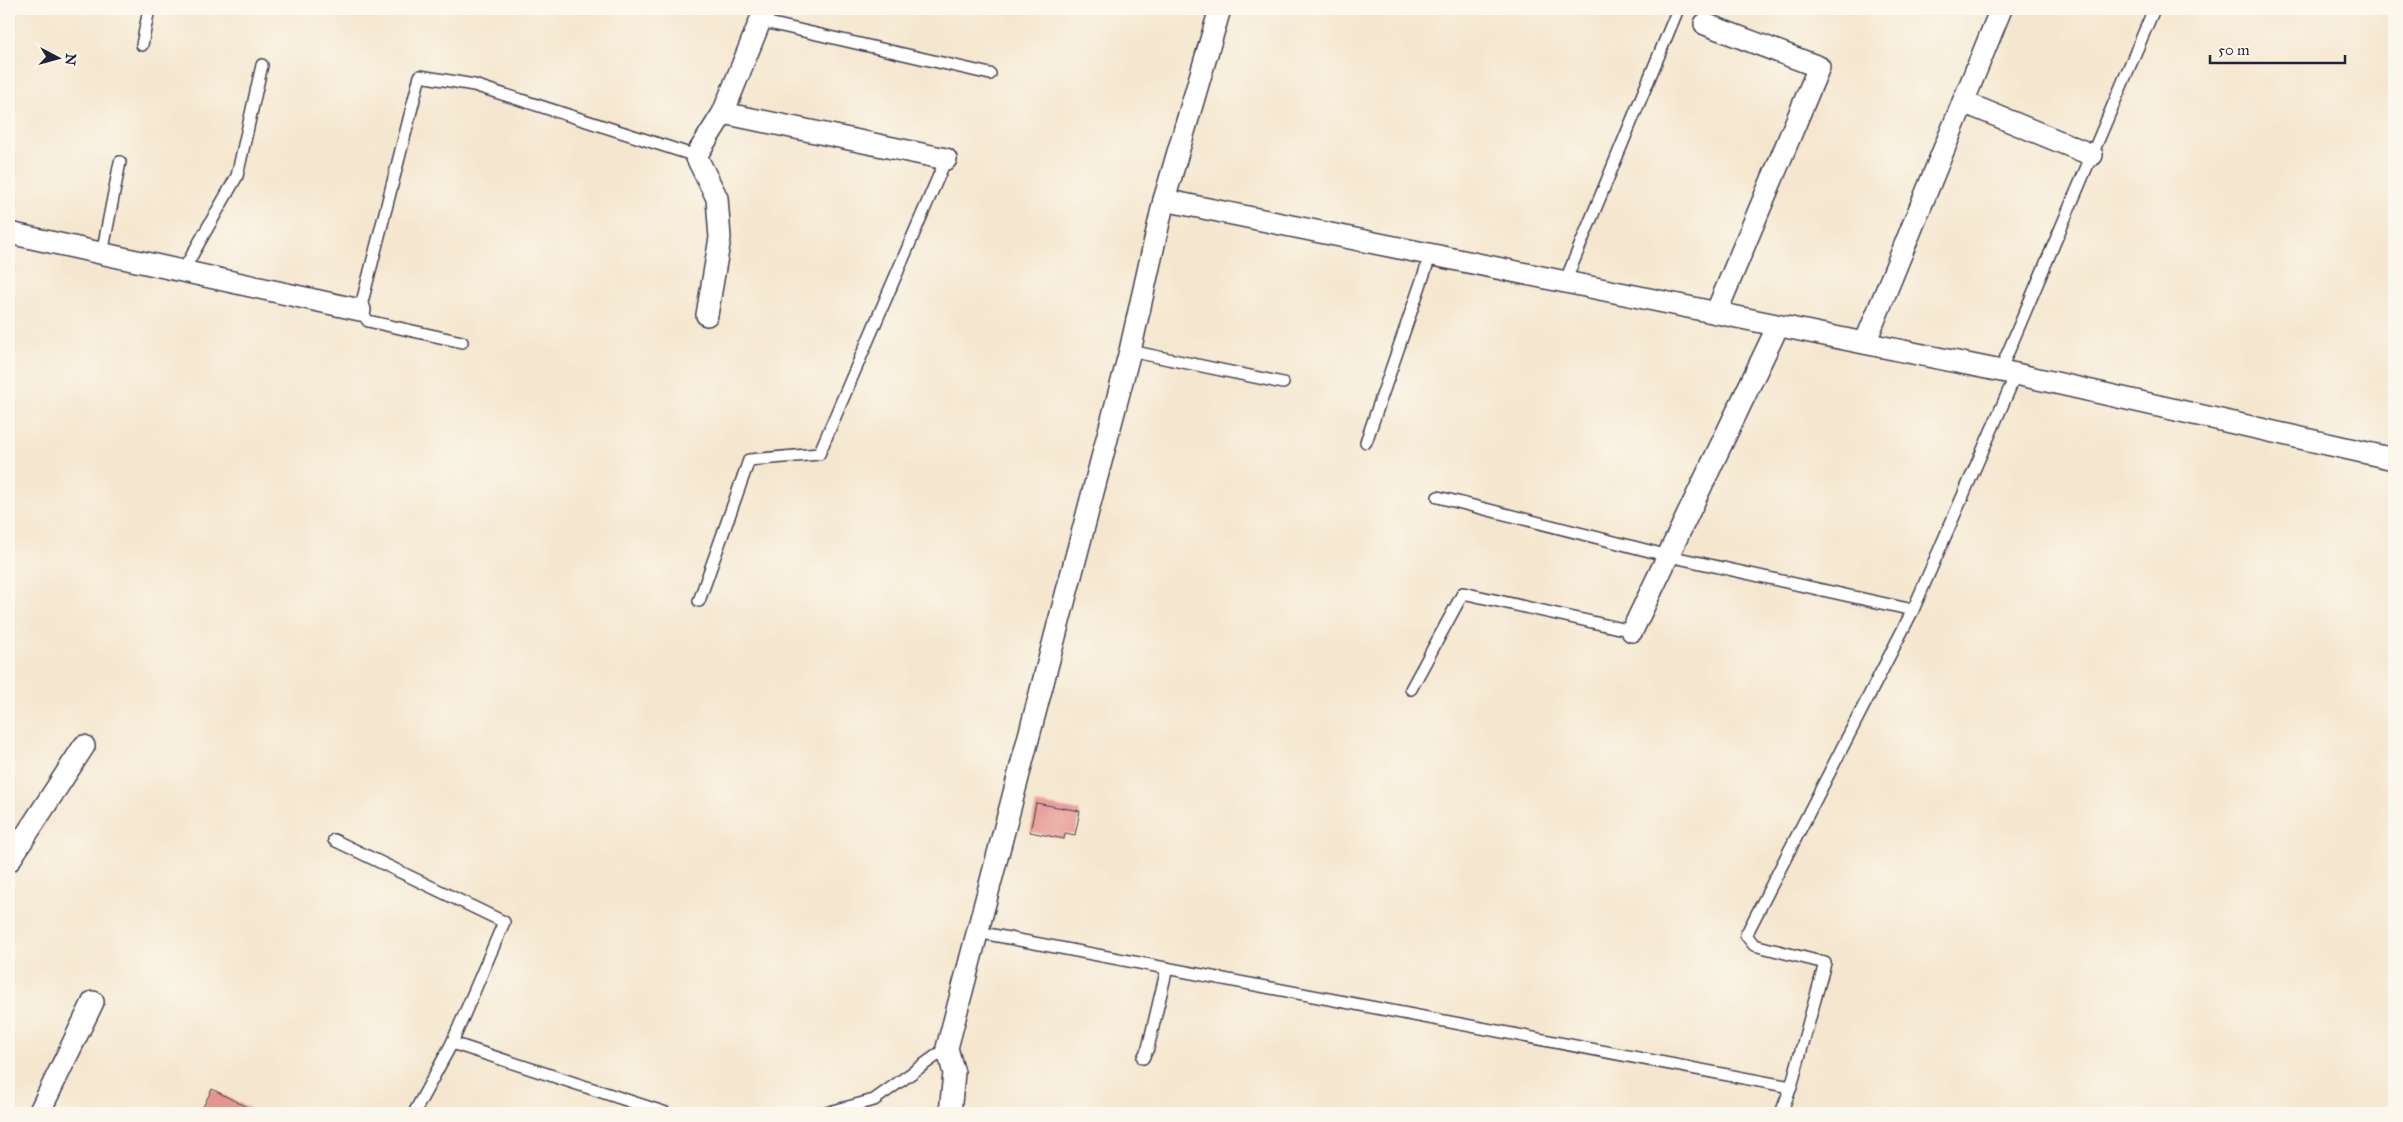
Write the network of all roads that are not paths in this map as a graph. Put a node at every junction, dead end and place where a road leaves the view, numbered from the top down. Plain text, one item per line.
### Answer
1 (149, 9) edge
2 (1220, 9) edge
3 (1678, 9) edge
4 (2002, 9) edge
5 (2154, 9) edge
6 (762, 15) edge
7 (1705, 24) dead end
8 (142, 45) dead end
9 (262, 65) dead end
10 (990, 74) dead end
11 (1963, 102) junction
12 (723, 113) junction
13 (2092, 155) junction
14 (696, 156) junction
15 (946, 159) joint
16 (120, 162) dead end
17 (1164, 200) junction
18 (9, 233) edge
19 (102, 254) junction
20 (1431, 254) junction
21 (183, 271) junction
22 (1565, 282) junction
23 (360, 310) junction
24 (1716, 313) junction
25 (706, 315) dead end
26 (1778, 326) junction
27 (462, 342) dead end
28 (1865, 343) junction
29 (1130, 351) junction
30 (2008, 372) junction
31 (1283, 383) dead end
32 (1366, 442) dead end
33 (2394, 459) edge
34 (1438, 498) dead end
35 (1669, 556) junction
36 (699, 602) dead end
37 (1913, 610) junction
38 (1632, 632) joint
39 (1411, 689) dead end
40 (84, 746) dead end
41 (334, 840) dead end
42 (9, 861) edge
43 (977, 932) junction
44 (1167, 968) junction
45 (93, 1002) dead end
46 (452, 1043) junction
47 (947, 1048) junction
48 (1143, 1058) dead end
49 (1791, 1088) junction
50 (39, 1113) edge
51 (414, 1113) edge
52 (666, 1113) edge
53 (826, 1113) edge
54 (950, 1113) edge
55 (1781, 1113) edge

1 - 8 lane
2 - 17 street
3 - 22 lane
4 - 11 street
5 - 13 lane
6 - 10 lane
6 - 12 street
7 - 24 street
9 - 21 lane
11 - 13 street
11 - 28 street
12 - 14 street
12 - 15 street
13 - 30 lane
14 - 23 lane
14 - 25 street
15 - 36 lane
16 - 19 lane
17 - 20 street
17 - 29 street
18 - 19 street
19 - 21 street
20 - 22 street
20 - 32 lane
21 - 23 street
22 - 24 street
23 - 27 lane
24 - 26 street
26 - 28 street
26 - 35 street
28 - 30 street
29 - 31 lane
29 - 43 street
30 - 33 street
30 - 37 lane
34 - 35 lane
35 - 37 lane
35 - 38 street
37 - 49 lane
38 - 39 lane
40 - 42 street
41 - 46 lane
43 - 44 lane
43 - 47 street
44 - 48 lane
44 - 49 lane
45 - 50 street
46 - 51 lane
46 - 52 lane
47 - 53 lane
47 - 54 street
49 - 55 lane

